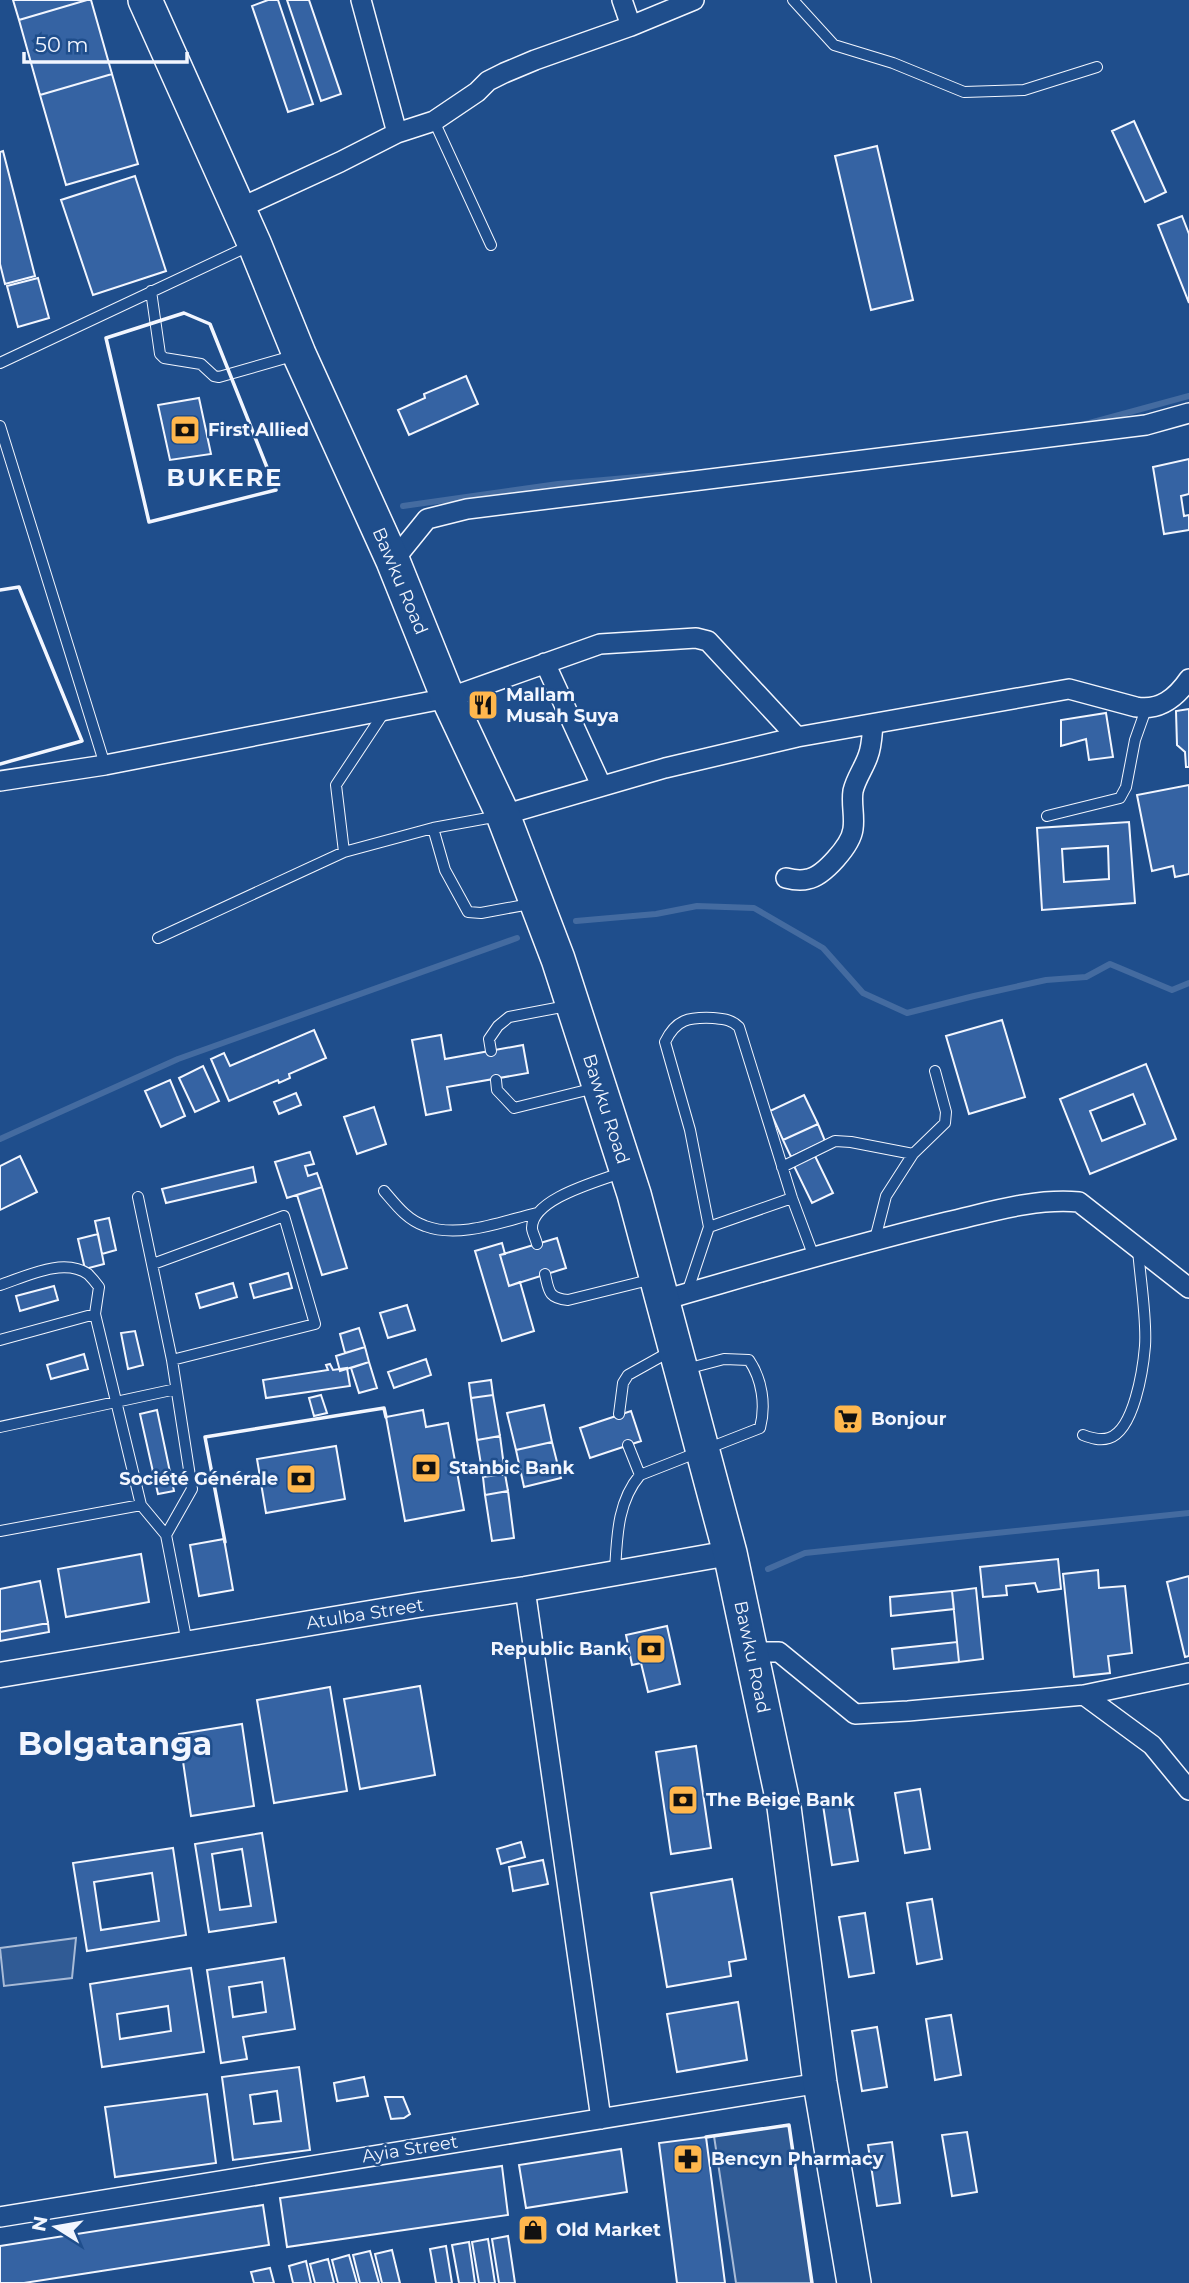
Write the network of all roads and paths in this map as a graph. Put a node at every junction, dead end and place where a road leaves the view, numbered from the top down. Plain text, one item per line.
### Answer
1 (145, 0) edge
2 (361, 0) edge
3 (622, 0) edge
4 (695, 0) edge
5 (793, 0) edge
6 (631, 26) junction
7 (1097, 67) dead end
8 (434, 121) junction
9 (397, 133) junction
10 (238, 209) junction
11 (254, 243) junction
12 (491, 246) dead end
13 (151, 291) junction
14 (299, 354) junction
15 (0, 363) edge
16 (1189, 413) edge
17 (0, 426) edge
18 (393, 561) junction
19 (545, 663) junction
20 (1189, 679) edge
21 (448, 698) junction
22 (1146, 709) junction
23 (386, 710) junction
24 (873, 724) junction
25 (797, 737) junction
26 (105, 765) junction
27 (0, 780) edge
28 (601, 785) junction
29 (503, 815) junction
30 (1047, 816) dead end
31 (433, 828) junction
32 (344, 852) junction
33 (786, 878) dead end
34 (537, 903) junction
35 (158, 938) dead end
36 (573, 1005) junction
37 (491, 1051) dead end
38 (935, 1071) dead end
39 (496, 1080) dead end
40 (599, 1087) junction
41 (913, 1154) junction
42 (782, 1167) junction
43 (627, 1171) junction
44 (384, 1192) dead end
45 (138, 1197) dead end
46 (792, 1198) junction
47 (537, 1213) junction
48 (709, 1227) junction
49 (874, 1239) junction
50 (537, 1244) dead end
51 (1138, 1248) junction
52 (814, 1256) junction
53 (153, 1264) junction
54 (545, 1275) dead end
55 (0, 1285) edge
56 (1189, 1288) edge
57 (669, 1291) junction
58 (95, 1314) junction
59 (0, 1339) edge
60 (679, 1359) junction
61 (172, 1360) junction
62 (176, 1389) junction
63 (116, 1402) junction
64 (619, 1414) dead end
65 (0, 1427) edge
66 (1083, 1435) dead end
67 (628, 1446) dead end
68 (703, 1450) junction
69 (639, 1475) junction
70 (141, 1506) junction
71 (0, 1531) edge
72 (166, 1535) junction
73 (730, 1553) junction
74 (615, 1572) junction
75 (525, 1589) junction
76 (187, 1644) junction
77 (752, 1651) junction
78 (1189, 1673) edge
79 (0, 1675) edge
80 (1084, 1695) junction
81 (1189, 1790) edge
82 (820, 2083) junction
83 (601, 2119) junction
84 (0, 2217) edge
85 (854, 2283) edge

1 - 10 highway, Bawku Road
2 - 9 street
3 - 6 street
4 - 6 street
5 - 7 lane
6 - 8 street
8 - 9 street
8 - 12 lane
9 - 10 street
10 - 11 highway, Bawku Road
11 - 13 lane
11 - 14 highway, Bawku Road
13 - 14 lane
13 - 15 lane
14 - 18 highway, Bawku Road
16 - 18 street
17 - 26 lane
18 - 21 highway, Bawku Road
19 - 21 street
19 - 25 street
19 - 28 street
20 - 22 street
21 - 23 street
21 - 29 highway, Bawku Road
22 - 24 street
22 - 30 lane
23 - 26 street
23 - 32 lane
24 - 25 street
24 - 33 street
25 - 28 street
26 - 27 street
28 - 29 street
29 - 31 lane
29 - 34 highway, Bawku Road
31 - 32 lane
31 - 34 lane
32 - 35 lane
34 - 36 highway, Bawku Road
36 - 37 lane
36 - 40 highway, Bawku Road
38 - 41 lane
39 - 40 lane
40 - 43 highway, Bawku Road
41 - 42 lane
41 - 49 lane
42 - 46 lane
42 - 48 lane
43 - 47 lane
43 - 57 highway, Bawku Road
44 - 47 lane
45 - 53 lane
46 - 48 lane
46 - 52 lane
47 - 50 lane
48 - 57 lane
49 - 51 street
49 - 52 street
51 - 56 street
51 - 66 lane
52 - 57 street
53 - 61 lane
53 - 61 lane
54 - 57 lane
55 - 58 lane
57 - 60 highway, Bawku Road
58 - 59 lane
58 - 63 lane
60 - 64 lane
60 - 68 highway, Bawku Road
60 - 68 lane
61 - 62 lane
62 - 63 lane
62 - 72 lane
63 - 65 lane
63 - 70 lane
67 - 69 lane
68 - 69 lane
68 - 73 highway, Bawku Road
69 - 74 lane
70 - 71 lane
70 - 72 lane
72 - 76 lane
73 - 74 street, Atulba Street
73 - 77 highway, Bawku Road
74 - 75 street, Atulba Street
75 - 76 street, Atulba Street
75 - 83 street
76 - 79 street, Atulba Street
77 - 80 street
77 - 82 highway, Bawku Road
78 - 80 street
80 - 81 street
82 - 83 street, Ayia Street
82 - 85 highway, Bawku Road
83 - 84 street, Ayia Street

